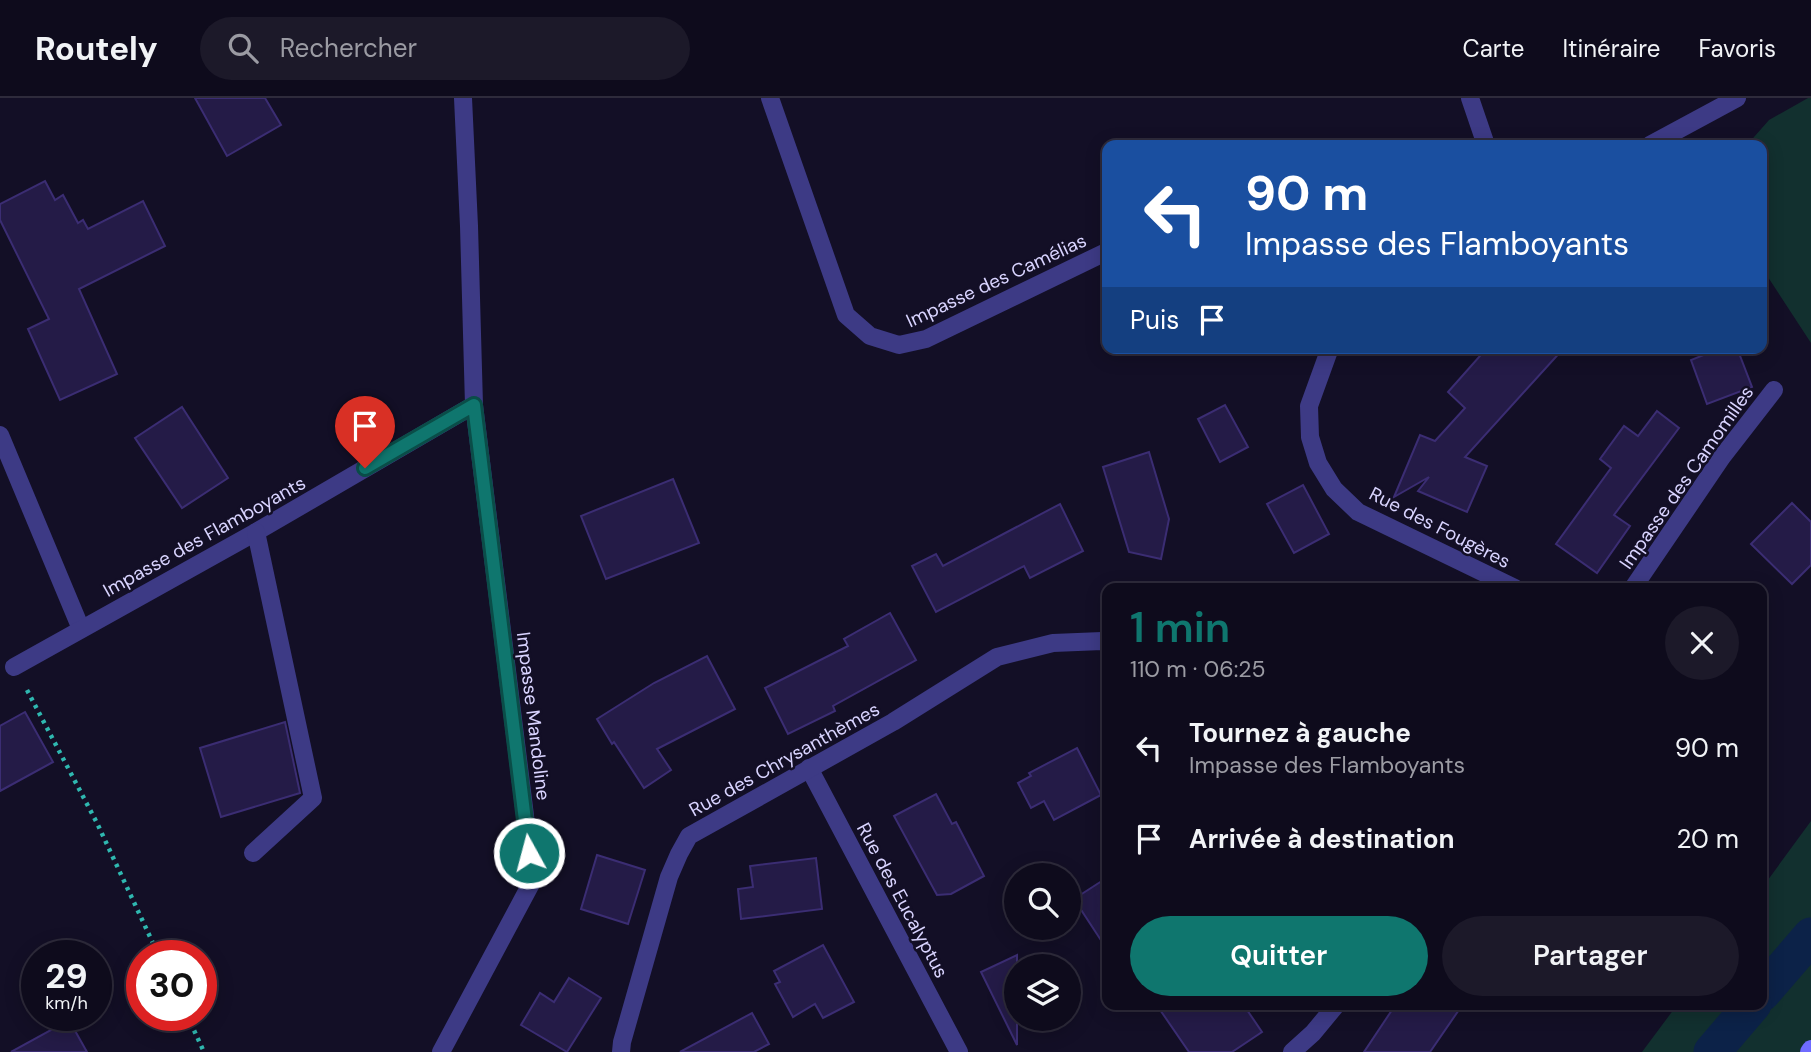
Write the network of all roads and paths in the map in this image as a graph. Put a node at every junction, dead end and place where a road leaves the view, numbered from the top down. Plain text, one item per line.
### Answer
1 (463, 98) edge
2 (770, 98) edge
3 (1470, 98) edge
4 (1737, 98) edge
5 (1484, 140) edge
6 (1659, 140) edge
7 (1102, 254) edge
8 (1328, 354) edge
9 (1774, 390) dead end
10 (474, 405) junction
11 (0, 435) edge
12 (256, 532) junction
13 (1505, 583) edge
14 (1636, 583) edge
15 (81, 629) junction
16 (1102, 641) edge
17 (14, 667) joint
18 (810, 768) junction
19 (253, 853) dead end
20 (152, 940) edge
21 (1332, 1010) edge
22 (194, 1031) edge
23 (204, 1052) edge
24 (441, 1052) edge
25 (621, 1052) edge
26 (959, 1052) edge
27 (1292, 1052) edge

1 - 10 street
2 - 7 street, Impasse des Camélias
3 - 5 street
4 - 6 street
8 - 13 street, Rue des Fougères
9 - 14 street, Impasse des Camomilles
10 - 12 street, Impasse des Flamboyants
10 - 24 street, Impasse Mandoline
11 - 15 street
12 - 15 street, Impasse des Flamboyants
12 - 19 street
15 - 17 street, Impasse des Flamboyants
16 - 18 street, Rue des Chrysanthèmes
17 - 20 path
18 - 25 street, Rue des Chrysanthèmes
18 - 26 street, Rue des Eucalyptus
21 - 27 street
22 - 23 path

